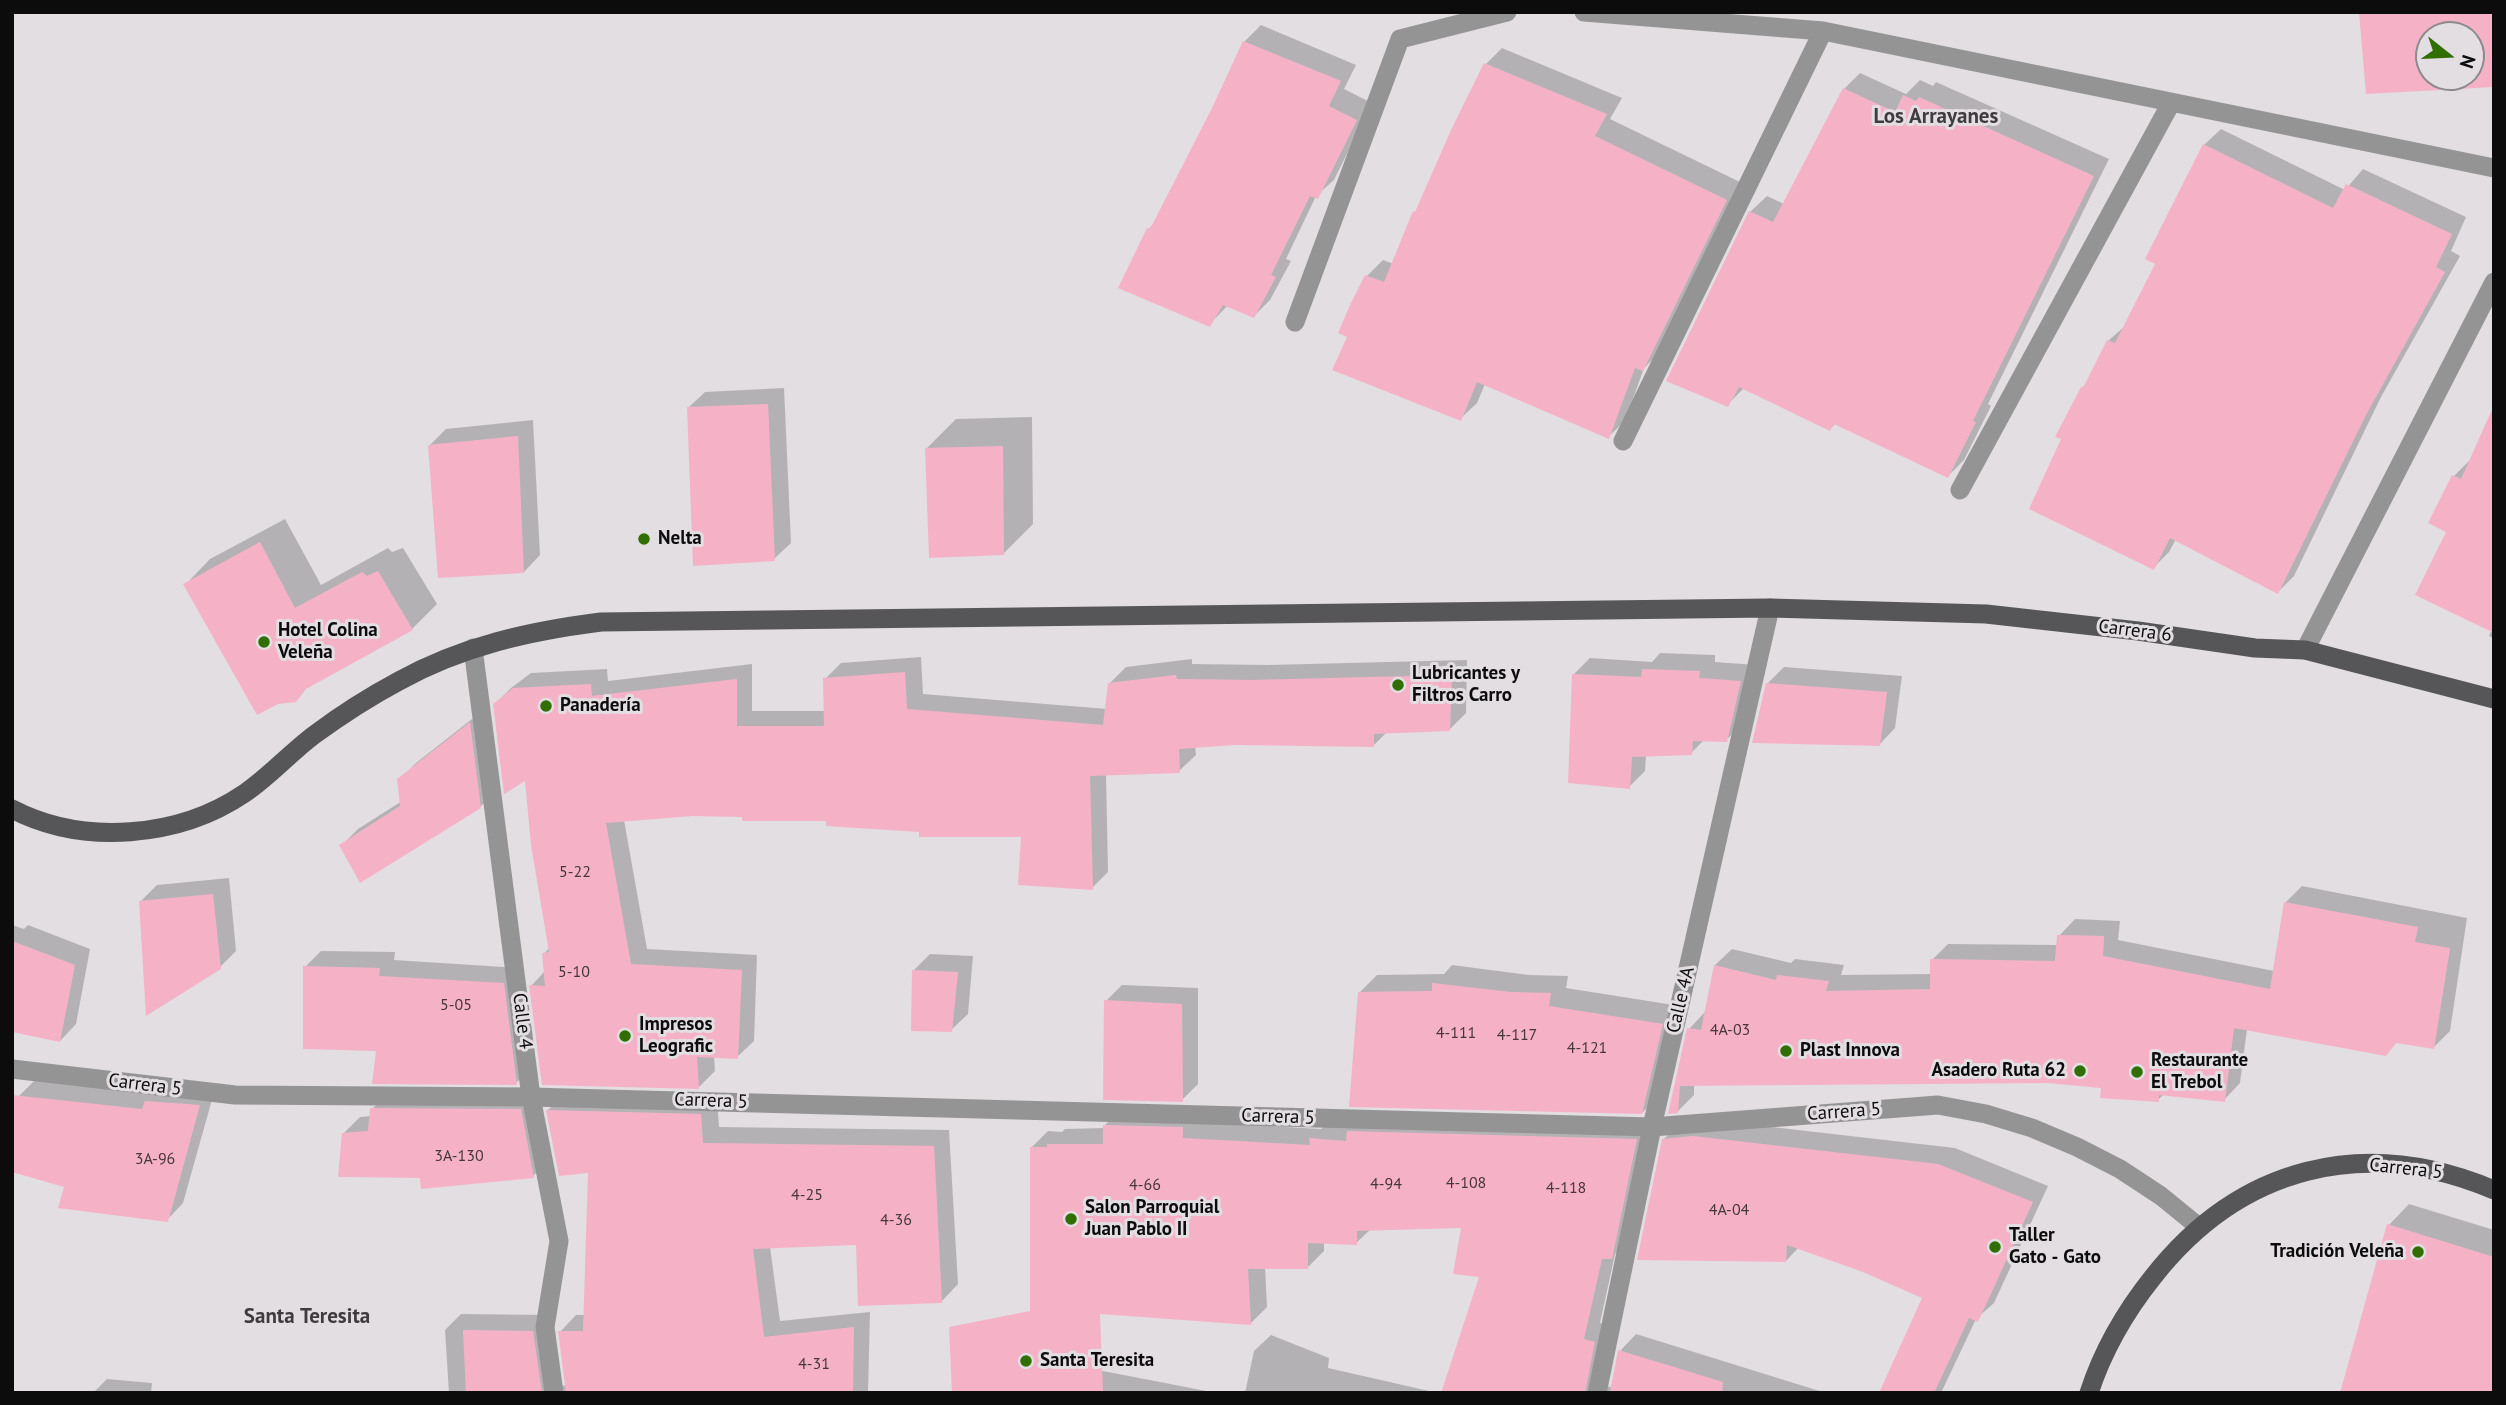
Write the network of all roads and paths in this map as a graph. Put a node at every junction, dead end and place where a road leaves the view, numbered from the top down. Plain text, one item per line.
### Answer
1 (1507, 12) edge
2 (1584, 12) edge
3 (1823, 32) junction
4 (2171, 103) junction
5 (2494, 168) edge
6 (2494, 282) edge
7 (1295, 322) dead end
8 (1623, 441) dead end
9 (1960, 490) dead end
10 (1770, 608) junction
11 (473, 648) junction
12 (2305, 650) junction
13 (2494, 699) edge
14 (12, 809) edge
15 (12, 1069) edge
16 (531, 1097) junction
17 (1653, 1127) junction
18 (2494, 1190) edge
19 (2199, 1227) junction
20 (554, 1393) edge
21 (1597, 1393) edge
22 (2090, 1393) edge

1 - 7 street
2 - 3 street
3 - 4 street
3 - 8 street
4 - 5 street
4 - 9 street
6 - 12 street
10 - 11 main road, Carrera 6
10 - 12 main road, Carrera 6
10 - 17 street, Calle 4A
11 - 14 main road, Carrera 6
11 - 16 street, Calle 4
12 - 13 main road, Carrera 6
15 - 16 street, Carrera 5
16 - 17 street, Carrera 5
16 - 20 street, Calle 4
17 - 19 street, Carrera 5
17 - 21 street, Calle 4A
18 - 19 main road, Carrera 5
19 - 22 main road

